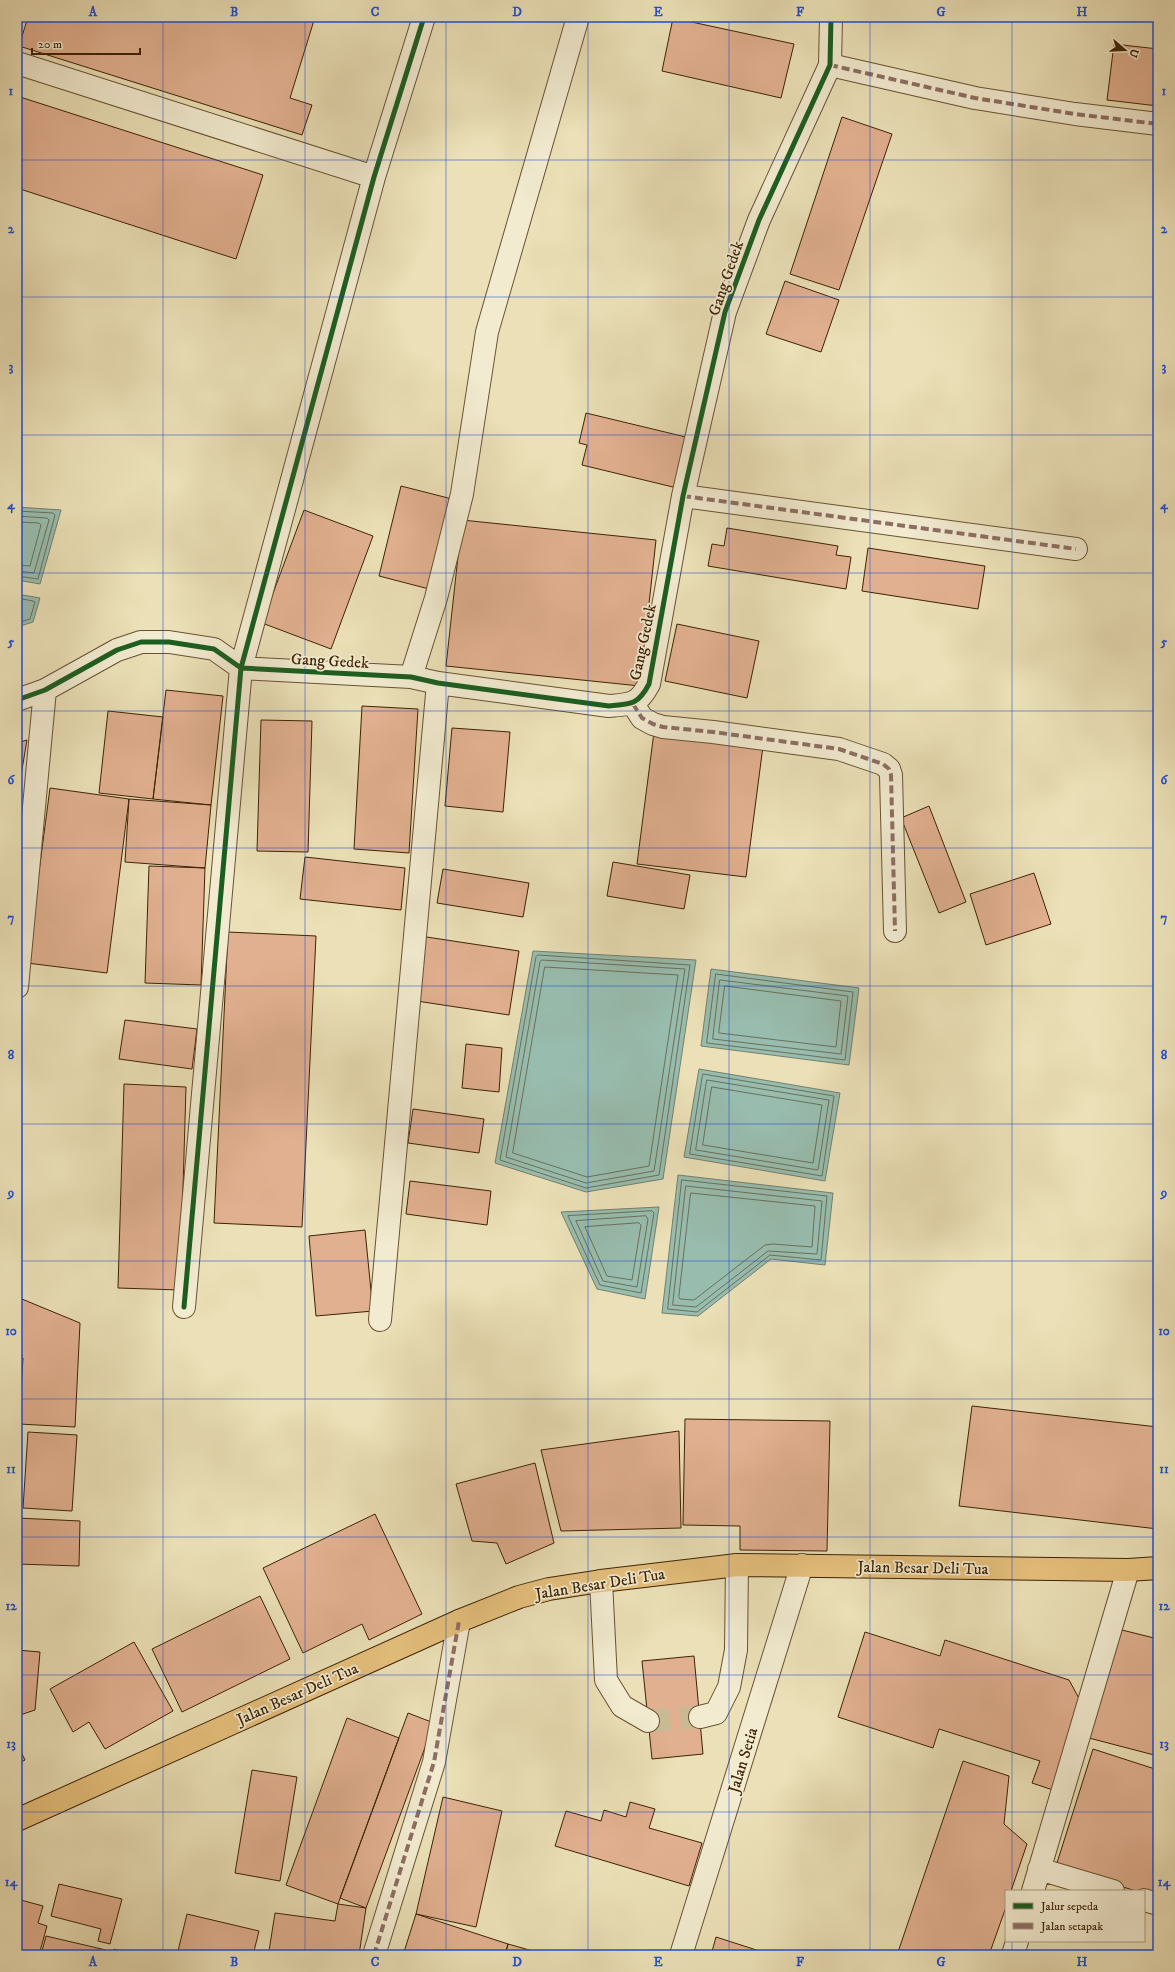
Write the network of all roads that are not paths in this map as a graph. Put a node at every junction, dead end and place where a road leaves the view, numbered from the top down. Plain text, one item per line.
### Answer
1 (424, 17) edge
2 (578, 17) edge
3 (831, 17) edge
4 (17, 63) edge
5 (830, 65) junction
6 (1158, 124) edge
7 (374, 177) junction
8 (683, 496) junction
9 (1076, 549) dead end
10 (241, 668) junction
11 (411, 677) junction
12 (438, 683) junction
13 (45, 690) junction
14 (17, 700) edge
15 (633, 704) junction
16 (894, 931) dead end
17 (17, 987) edge
18 (184, 1307) dead end
19 (380, 1320) dead end
20 (737, 1565) junction
21 (802, 1565) junction
22 (1158, 1568) edge
23 (1128, 1570) junction
24 (601, 1581) junction
25 (459, 1621) junction
26 (700, 1717) tunnel mouth
27 (648, 1721) tunnel mouth
28 (17, 1820) edge
29 (1039, 1869) junction
30 (1033, 1890) edge
31 (1110, 1890) edge
32 (1145, 1900) edge
33 (1158, 1904) edge
34 (1017, 1942) edge
35 (374, 1955) edge
36 (681, 1955) edge
37 (1013, 1955) edge

1 - 7 street
2 - 11 street
3 - 5 street, Gang Gedek
4 - 7 street
5 - 6 street
5 - 8 street, Gang Gedek
7 - 10 street
8 - 9 street
8 - 15 street, Gang Gedek
10 - 11 street, Gang Gedek
10 - 13 street
10 - 18 street
11 - 12 street, Gang Gedek
12 - 15 street, Gang Gedek
12 - 19 street
13 - 14 street
13 - 17 street
15 - 16 street
20 - 21 main road, Jalan Besar Deli Tua
20 - 24 main road, Jalan Besar Deli Tua
20 - 26 street
21 - 23 main road, Jalan Besar Deli Tua
21 - 36 street, Jalan Setia
22 - 23 main road, Jalan Besar Deli Tua
23 - 29 street
24 - 25 main road, Jalan Besar Deli Tua
24 - 27 street
25 - 28 main road, Jalan Besar Deli Tua
25 - 35 street
29 - 30 street
29 - 31 street
32 - 33 street
34 - 37 street

